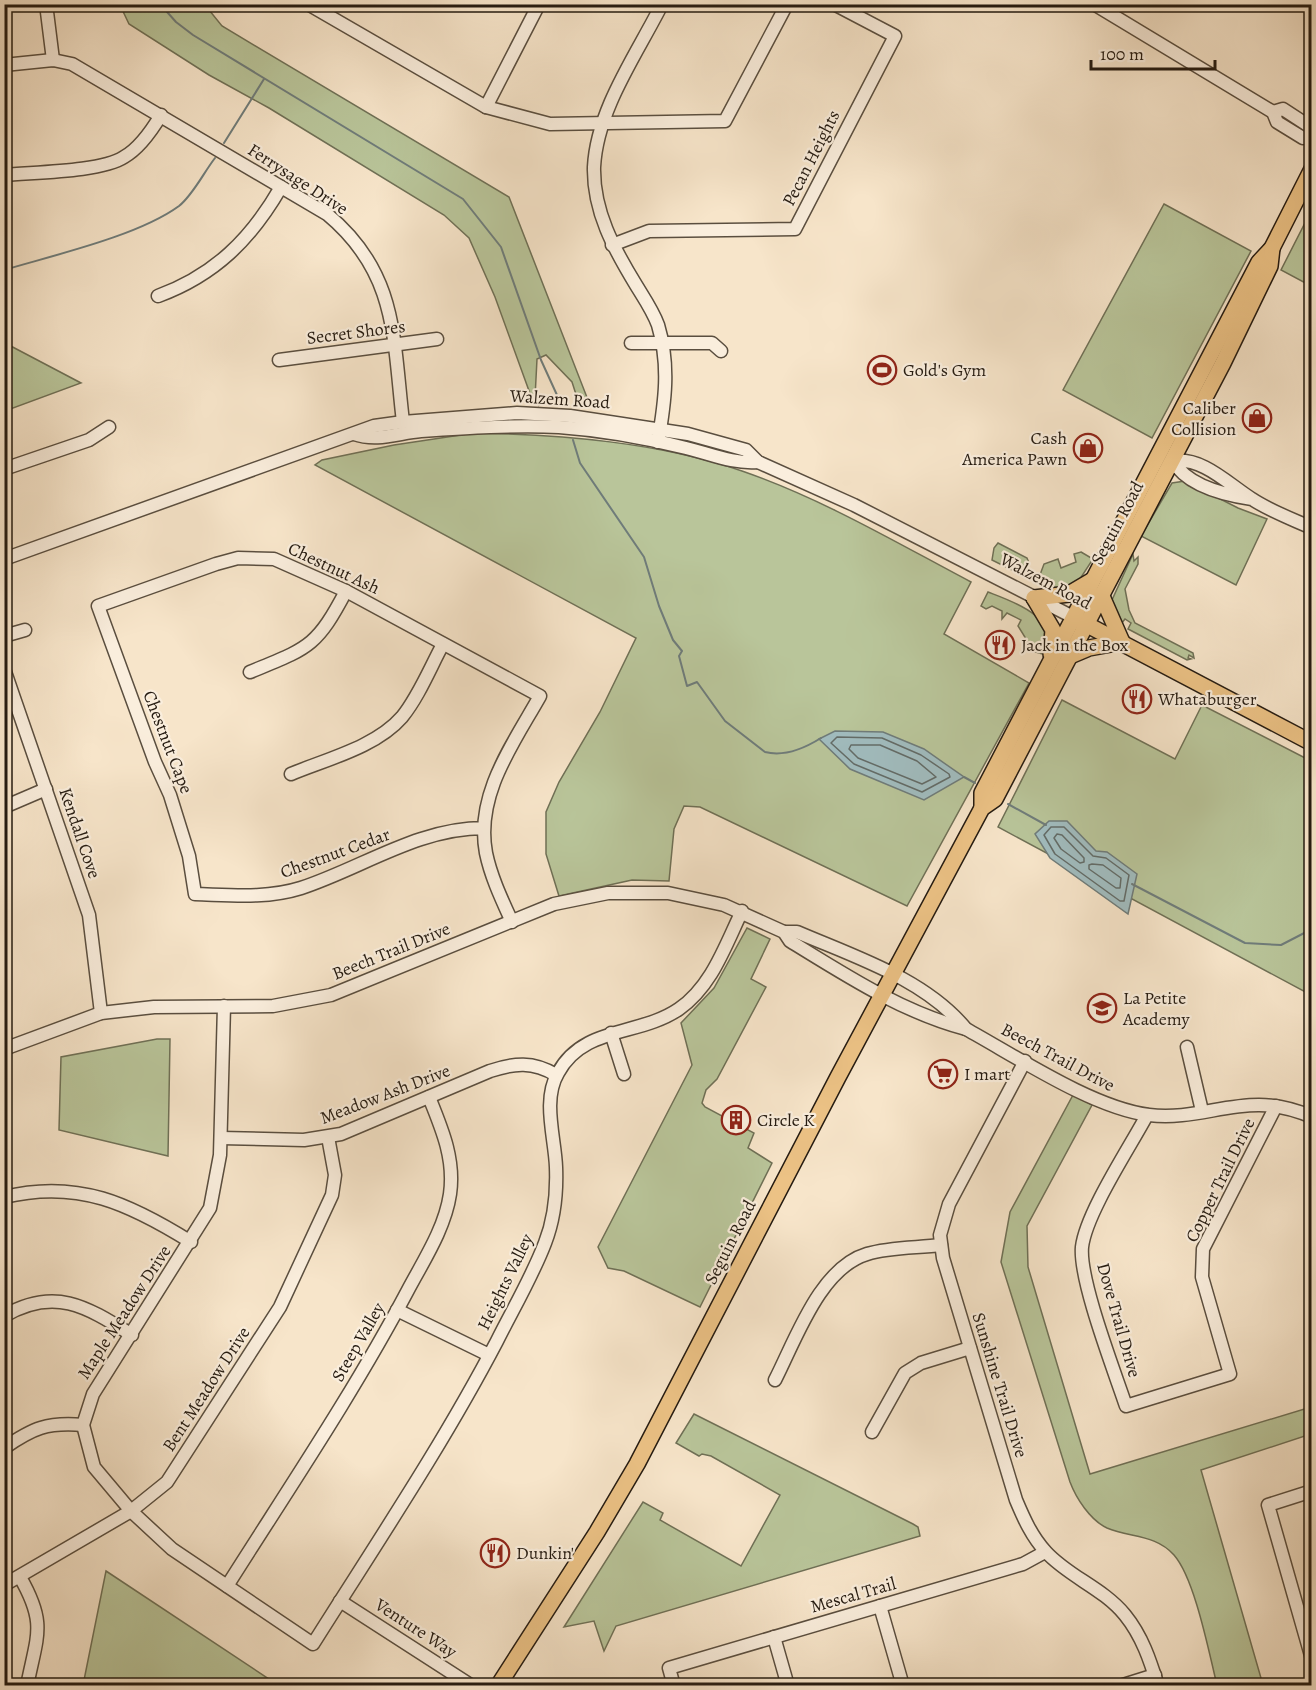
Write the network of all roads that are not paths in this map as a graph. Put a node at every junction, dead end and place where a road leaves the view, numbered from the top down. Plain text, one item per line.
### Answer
1 (46, 4) edge
2 (308, 4) edge
3 (539, 4) edge
4 (662, 4) edge
5 (787, 4) edge
6 (834, 4) edge
7 (1094, 4) edge
8 (53, 60) junction
9 (4, 65) edge
10 (486, 108) junction
11 (161, 115) junction
12 (603, 122) junction
13 (1311, 135) edge
14 (1311, 170) edge
15 (4, 175) edge
16 (281, 187) junction
17 (612, 245) junction
18 (1272, 248) junction
19 (158, 296) dead end
20 (438, 339) dead end
21 (662, 342) junction
22 (631, 343) dead end
23 (394, 345) junction
24 (722, 351) dead end
25 (279, 360) dead end
26 (403, 422) junction
27 (1175, 424) junction
28 (109, 427) dead end
29 (660, 428) junction
30 (354, 435) junction
31 (658, 442) junction
32 (1173, 461) junction
33 (758, 462) junction
34 (4, 469) edge
35 (1143, 486) junction
36 (1311, 528) edge
37 (4, 559) edge
38 (1091, 581) junction
39 (346, 591) junction
40 (1101, 594) junction
41 (1034, 598) junction
42 (99, 606) joint
43 (1079, 621) junction
44 (25, 630) dead end
45 (4, 636) edge
46 (1122, 642) junction
47 (443, 644) junction
48 (1070, 656) junction
49 (1051, 663) junction
50 (4, 669) edge
51 (250, 672) dead end
52 (1311, 743) edge
53 (291, 774) dead end
54 (46, 789) junction
55 (4, 807) edge
56 (982, 808) junction
57 (484, 828) junction
58 (195, 894) joint
59 (742, 911) junction
60 (512, 922) junction
61 (784, 932) junction
62 (893, 974) junction
63 (881, 996) junction
64 (224, 1006) junction
65 (101, 1013) junction
66 (966, 1029) junction
67 (611, 1033) junction
68 (1187, 1047) dead end
69 (4, 1049) edge
70 (1025, 1061) junction
71 (624, 1074) dead end
72 (556, 1075) junction
73 (429, 1097) junction
74 (1276, 1106) junction
75 (1202, 1111) junction
76 (1147, 1115) junction
77 (1311, 1117) edge
78 (328, 1137) junction
79 (220, 1138) junction
80 (4, 1197) edge
81 (190, 1242) junction
82 (941, 1245) junction
83 (397, 1310) junction
84 (4, 1316) edge
85 (132, 1335) junction
86 (970, 1348) junction
87 (489, 1356) junction
88 (775, 1380) dead end
89 (1126, 1406) joint
90 (83, 1425) junction
91 (872, 1432) dead end
92 (4, 1448) edge
93 (1311, 1491) edge
94 (131, 1511) junction
95 (1045, 1552) junction
96 (20, 1577) junction
97 (4, 1586) edge
98 (227, 1586) junction
99 (340, 1601) junction
100 (880, 1606) junction
101 (774, 1637) junction
102 (1311, 1659) edge
103 (1156, 1680) edge
104 (27, 1686) edge
105 (472, 1686) edge
106 (498, 1686) edge
107 (674, 1686) edge
108 (788, 1686) edge
109 (903, 1686) edge
110 (1120, 1686) edge

1 - 8 street
2 - 10 street
3 - 10 street
4 - 12 street
5 - 12 street
6 - 17 street, Pecan Heights
7 - 13 street
8 - 9 street
8 - 11 street, Ferrysage Drive
10 - 12 street
11 - 15 street
11 - 16 street, Ferrysage Drive
12 - 17 street
14 - 18 main road, Seguin Road
16 - 19 street
16 - 23 street, Ferrysage Drive
17 - 21 street
18 - 27 main road, Seguin Road
18 - 32 main road, Seguin Road
20 - 23 street, Secret Shores
21 - 22 street
21 - 24 street
21 - 29 street
23 - 25 street, Secret Shores
23 - 26 street, Ferrysage Drive
26 - 29 street, Walzem Road
26 - 30 street, Walzem Road
27 - 32 main road
27 - 35 main road, Seguin Road
28 - 34 street
29 - 31 street
29 - 33 street, Walzem Road
30 - 31 street, Walzem Road
30 - 37 street, Walzem Road
31 - 33 street, Walzem Road
32 - 35 main road
32 - 36 street
32 - 40 main road, Seguin Road
33 - 41 street, Walzem Road
35 - 38 main road, Seguin Road
38 - 41 main road
38 - 43 main road, Seguin Road
39 - 42 street, Chestnut Ash
39 - 47 street, Chestnut Ash
39 - 51 street
40 - 43 main road, Seguin Road
40 - 46 main road
41 - 43 street, Walzem Road
41 - 49 main road
42 - 58 street, Chestnut Cape
43 - 46 main road, Walzem Road
43 - 48 main road, Seguin Road
43 - 49 main road, Seguin Road
44 - 45 street
46 - 48 main road
46 - 52 main road, Walzem Road
47 - 53 street
47 - 57 street, Chestnut Ash
48 - 56 main road, Seguin Road
49 - 56 main road, Seguin Road
50 - 54 street, Kendall Cove
54 - 55 street
54 - 65 street, Kendall Cove
56 - 62 main road, Seguin Road
57 - 58 street, Chestnut Cedar
57 - 60 street
59 - 60 street, Beech Trail Drive
59 - 61 street, Beech Trail Drive
59 - 67 street
60 - 64 street, Beech Trail Drive
61 - 62 street, Beech Trail Drive
61 - 63 street, Beech Trail Drive
62 - 63 main road, Seguin Road
62 - 66 street, Beech Trail Drive
63 - 66 street, Beech Trail Drive
63 - 106 main road, Seguin Road
64 - 65 street, Beech Trail Drive
64 - 79 street, Maple Meadow Drive
65 - 69 street, Beech Trail Drive
66 - 70 street, Beech Trail Drive
67 - 71 street
67 - 72 street
68 - 75 street
70 - 76 street, Beech Trail Drive
70 - 82 street, Sunshine Trail Drive
72 - 73 street, Meadow Ash Drive
72 - 87 street, Heights Valley
73 - 78 street, Meadow Ash Drive
73 - 83 street, Steep Valley
74 - 75 street, Beech Trail Drive
74 - 77 street, Beech Trail Drive
74 - 89 street, Copper Trail Drive
75 - 76 street, Beech Trail Drive
76 - 89 street, Dove Trail Drive
78 - 79 street, Meadow Ash Drive
78 - 94 street, Bent Meadow Drive
79 - 81 street, Maple Meadow Drive
80 - 81 street
81 - 85 street, Maple Meadow Drive
82 - 86 street, Sunshine Trail Drive
82 - 88 street
83 - 87 street
83 - 98 street, Steep Valley
84 - 85 street
85 - 90 street, Maple Meadow Drive
86 - 91 street
86 - 95 street, Sunshine Trail Drive
87 - 99 street, Heights Valley
90 - 92 street
90 - 94 street
93 - 102 street
94 - 96 street, Bent Meadow Drive
94 - 98 street
95 - 100 street, Mescal Trail
95 - 103 street, Sunshine Trail Drive
96 - 97 street, Bent Meadow Drive
96 - 104 street
98 - 99 street, Heights Valley
99 - 105 street, Venture Way
100 - 101 street, Mescal Trail
100 - 109 street
101 - 107 street, Mescal Trail
101 - 108 street
103 - 110 street

